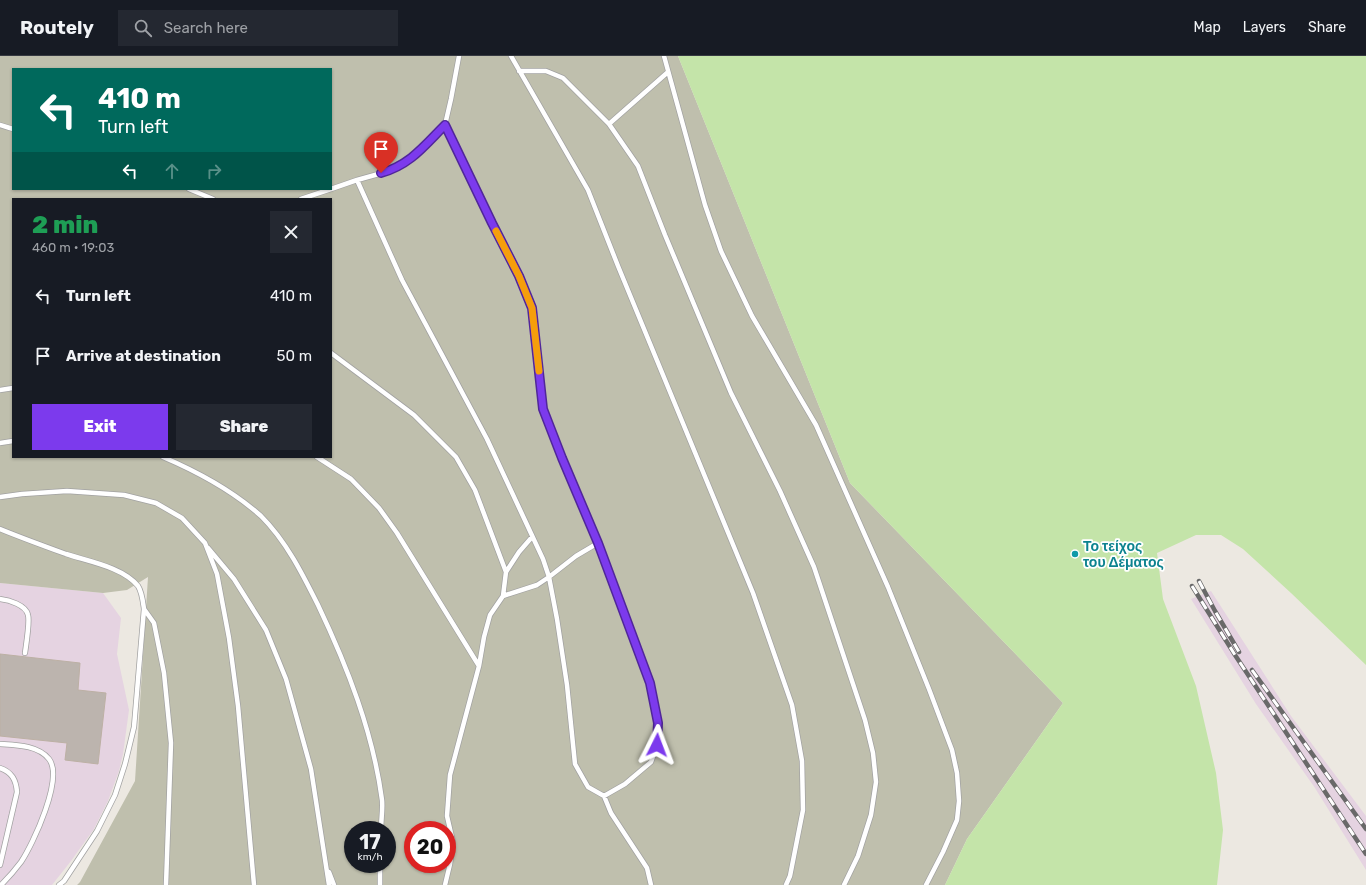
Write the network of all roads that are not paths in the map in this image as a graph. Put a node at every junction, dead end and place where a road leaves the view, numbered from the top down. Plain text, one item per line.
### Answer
1 (459, 56) edge
2 (511, 56) edge
3 (664, 56) edge
4 (519, 71) junction
5 (668, 72) junction
6 (609, 124) junction
7 (0, 125) edge
8 (445, 125) junction
9 (12, 129) edge
10 (357, 180) junction
11 (332, 189) edge
12 (191, 190) edge
13 (328, 190) edge
14 (211, 198) edge
15 (304, 198) edge
16 (332, 354) edge
17 (12, 388) edge
18 (0, 390) edge
19 (12, 441) edge
20 (0, 443) edge
21 (166, 458) edge
22 (319, 458) edge
23 (0, 497) edge
24 (0, 529) edge
25 (532, 536) junction
26 (205, 543) junction
27 (598, 543) junction
28 (506, 572) junction
29 (549, 577) junction
30 (503, 596) junction
31 (0, 599) edge
32 (144, 609) junction
33 (26, 653) dead end
34 (479, 666) junction
35 (0, 744) edge
36 (0, 768) edge
37 (604, 796) junction
38 (381, 821) edge
39 (0, 865) edge
40 (326, 866) junction
41 (380, 873) edge
42 (1, 885) edge
43 (59, 885) edge
44 (166, 885) edge
45 (254, 885) edge
46 (329, 885) edge
47 (334, 885) edge
48 (380, 885) edge
49 (445, 885) edge
50 (651, 885) edge
51 (786, 885) edge
52 (844, 885) edge
53 (926, 885) edge

1 - 8 lane
2 - 4 lane
3 - 5 lane
4 - 6 lane
4 - 51 lane
5 - 6 lane
5 - 53 lane
6 - 52 lane
7 - 9 lane
8 - 10 lane
8 - 27 lane
10 - 11 lane
10 - 25 lane
12 - 14 lane
13 - 15 lane
16 - 28 lane
17 - 18 lane
19 - 20 lane
21 - 38 lane
22 - 34 lane
23 - 26 lane
24 - 32 lane
25 - 28 lane
25 - 29 lane
26 - 40 lane
26 - 45 lane
27 - 29 lane
27 - 37 lane
28 - 30 lane
29 - 30 lane
29 - 37 lane
30 - 34 lane
31 - 33 lane
32 - 43 lane
32 - 44 lane
34 - 49 lane
35 - 42 lane
36 - 39 lane
37 - 50 lane
40 - 46 lane
40 - 47 lane
41 - 48 lane

